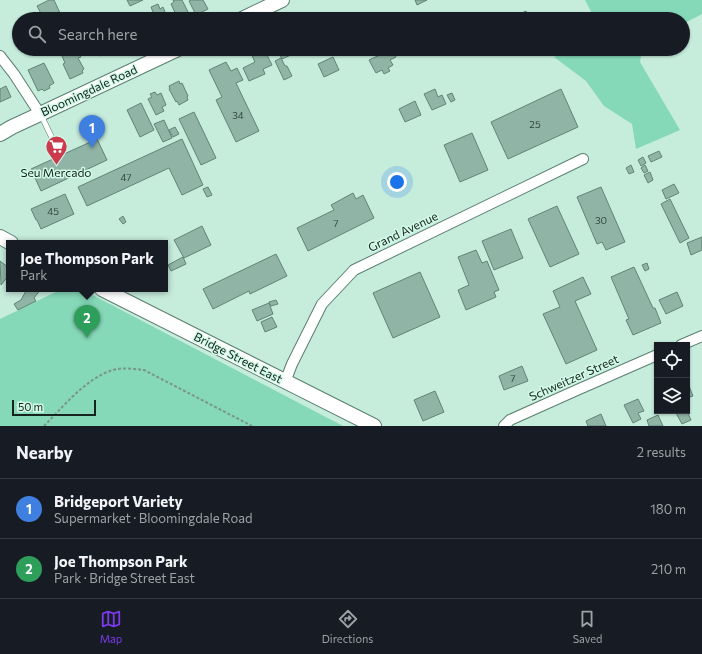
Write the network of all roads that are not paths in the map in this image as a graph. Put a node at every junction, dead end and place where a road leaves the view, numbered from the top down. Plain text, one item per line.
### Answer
1 (282, 0) edge
2 (257, 12) edge
3 (0, 56) edge
4 (163, 56) edge
5 (40, 114) junction
6 (0, 134) edge
7 (53, 140) dead end
8 (583, 160) dead end
9 (108, 292) edge
10 (702, 336) edge
11 (688, 342) edge
12 (654, 357) edge
13 (285, 382) junction
14 (374, 426) edge
15 (504, 426) edge

1 - 2 main road
3 - 5 street
4 - 5 main road, Bloomingdale Road
5 - 6 main road, Bloomingdale Road
5 - 7 lane
8 - 13 street, Grand Avenue
9 - 13 main road, Bridge Street East
10 - 11 street
12 - 15 street, Schweitzer Street
13 - 14 main road, Bridge Street East

